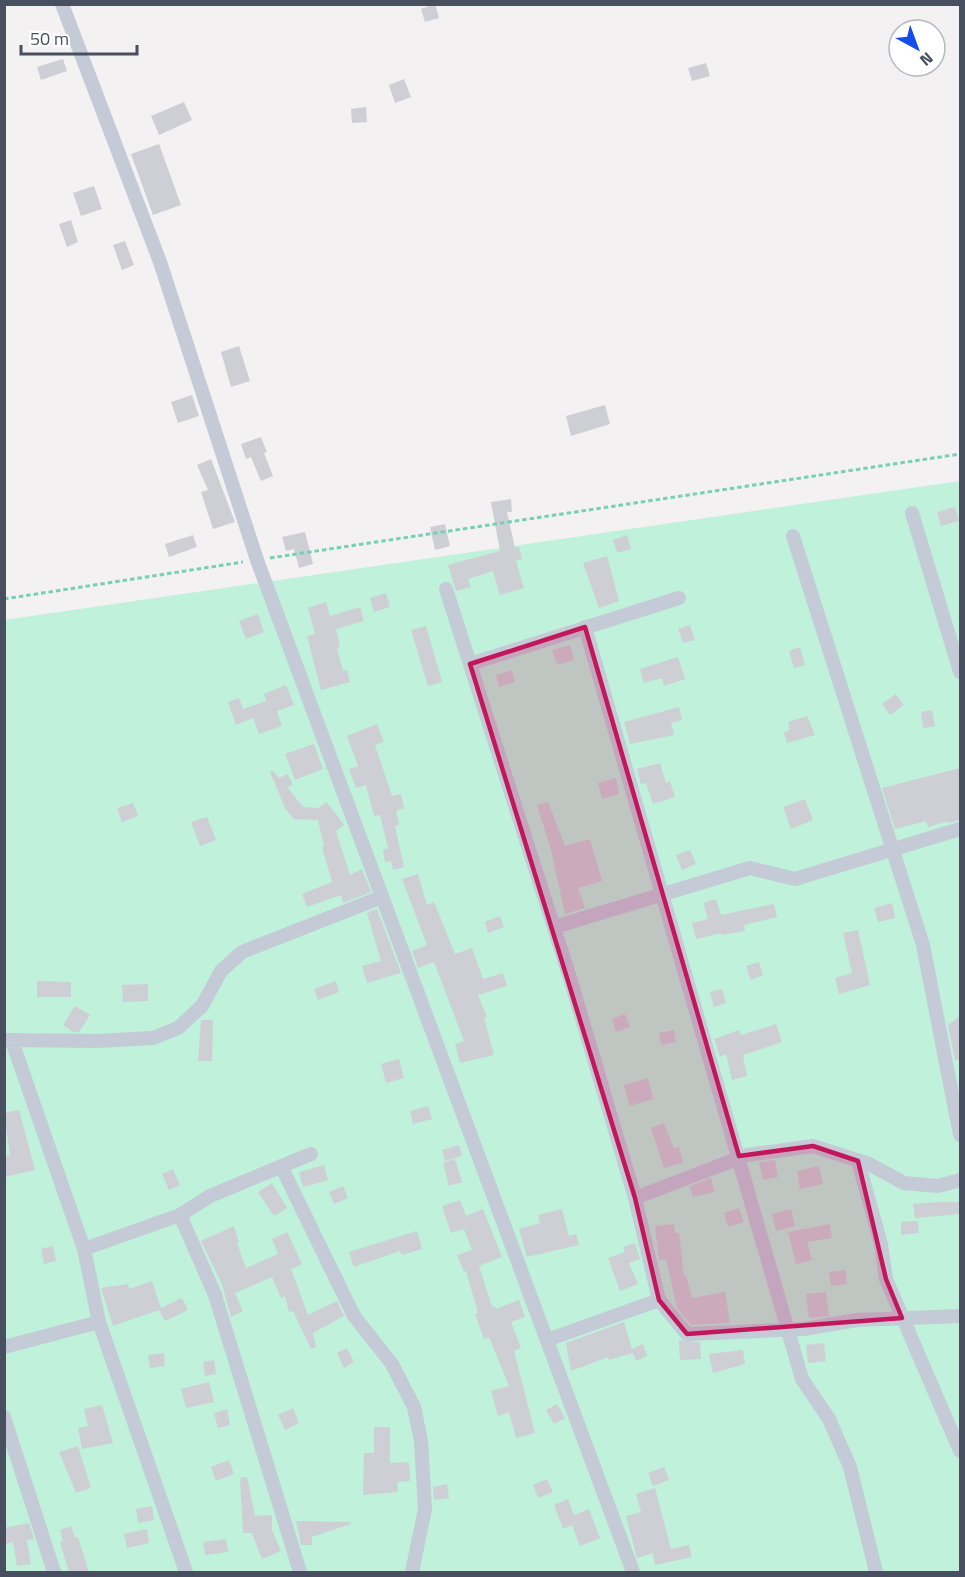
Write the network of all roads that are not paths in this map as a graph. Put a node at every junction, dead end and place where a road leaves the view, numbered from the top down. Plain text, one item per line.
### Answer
1 (62, 4) edge
2 (912, 513) dead end
3 (793, 536) dead end
4 (446, 589) dead end
5 (679, 598) dead end
6 (585, 627) junction
7 (470, 664) junction
8 (960, 672) edge
9 (960, 829) edge
10 (893, 849) junction
11 (663, 894) junction
12 (382, 897) junction
13 (554, 927) junction
14 (8, 1040) edge
15 (955, 1089) edge
16 (960, 1135) edge
17 (311, 1154) dead end
18 (740, 1157) junction
19 (858, 1161) junction
20 (281, 1166) junction
21 (960, 1180) edge
22 (636, 1197) junction
23 (180, 1215) junction
24 (84, 1249) junction
25 (659, 1300) junction
26 (960, 1316) edge
27 (902, 1318) junction
28 (99, 1322) junction
29 (789, 1330) junction
30 (547, 1340) junction
31 (4, 1347) edge
32 (4, 1417) edge
33 (960, 1451) edge
34 (54, 1572) edge
35 (186, 1572) edge
36 (300, 1572) edge
37 (412, 1572) edge
38 (633, 1572) edge
39 (876, 1572) edge

1 - 12 street
2 - 8 street
3 - 10 street
4 - 7 street
5 - 6 street
6 - 7 street
6 - 11 street
7 - 13 street
9 - 10 street
10 - 11 street
10 - 15 street
11 - 13 street
11 - 18 street
12 - 14 street
12 - 30 street
13 - 22 street
14 - 24 street
15 - 16 street
17 - 20 street
18 - 19 street
18 - 22 street
18 - 29 street
19 - 21 street
19 - 27 street
20 - 23 street
20 - 37 street
22 - 25 street
23 - 24 street
23 - 36 street
24 - 28 street
25 - 29 street
25 - 30 street
26 - 27 street
27 - 29 street
27 - 33 street
28 - 31 street
28 - 35 street
29 - 39 street
30 - 38 street
32 - 34 street

